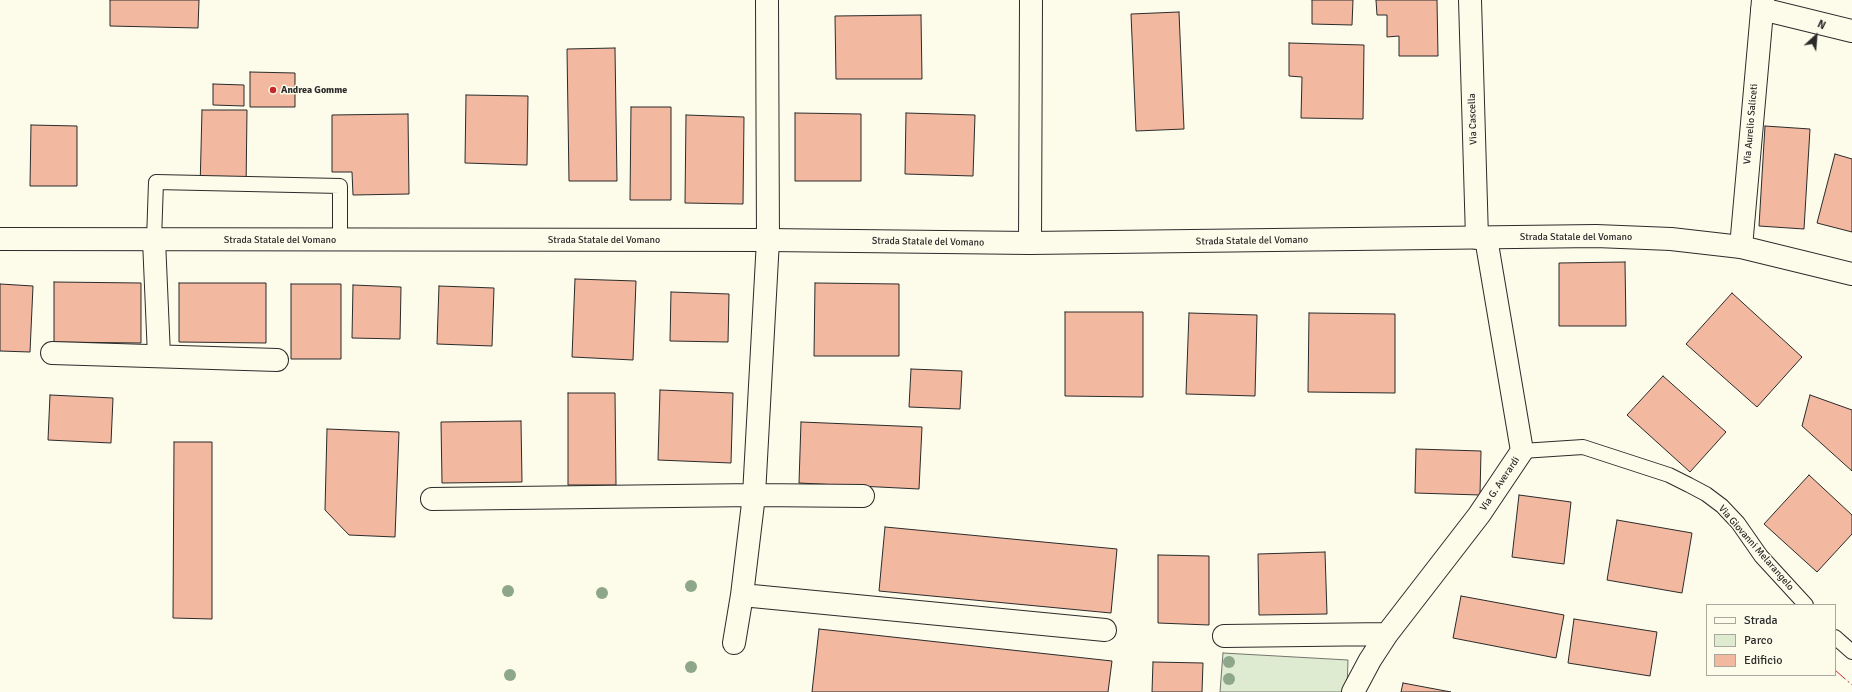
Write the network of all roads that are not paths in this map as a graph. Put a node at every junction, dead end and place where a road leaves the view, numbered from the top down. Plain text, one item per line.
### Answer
1 (767, 0) edge
2 (1031, 0) edge
3 (1470, 0) edge
4 (1763, 4) edge
5 (1852, 31) edge
6 (1481, 238) junction
7 (0, 240) edge
8 (154, 240) junction
9 (340, 240) junction
10 (768, 240) junction
11 (1030, 243) junction
12 (1741, 248) junction
13 (1852, 274) edge
14 (52, 353) dead end
15 (159, 356) junction
16 (277, 360) dead end
17 (1522, 451) junction
18 (754, 495) junction
19 (863, 496) dead end
20 (432, 499) dead end
21 (742, 595) junction
22 (1805, 604) edge
23 (1105, 630) dead end
24 (1387, 634) junction
25 (1224, 636) dead end
26 (1836, 638) edge
27 (734, 642) dead end
28 (1852, 652) edge
29 (1353, 692) edge

1 - 10 street
2 - 11 street
3 - 6 street, Via Cascella
4 - 5 street
4 - 12 street, Via Aurelio Saliceti
6 - 11 street, Strada Statale del Vomano
6 - 12 street, Strada Statale del Vomano
6 - 17 street, Via G. Averardi
7 - 8 street, Strada Statale del Vomano
8 - 9 street, Strada Statale del Vomano
8 - 9 lane
8 - 15 street
9 - 10 street, Strada Statale del Vomano
10 - 11 street, Strada Statale del Vomano
10 - 18 street
12 - 13 street, Strada Statale del Vomano
14 - 15 street
15 - 16 street
17 - 22 lane, Via Giovanni Melarangelo
17 - 24 street, Via G. Averardi
18 - 19 street
18 - 20 street
18 - 21 street
21 - 23 street
21 - 27 street
24 - 25 street
24 - 29 street, Via G. Averardi
26 - 28 lane

